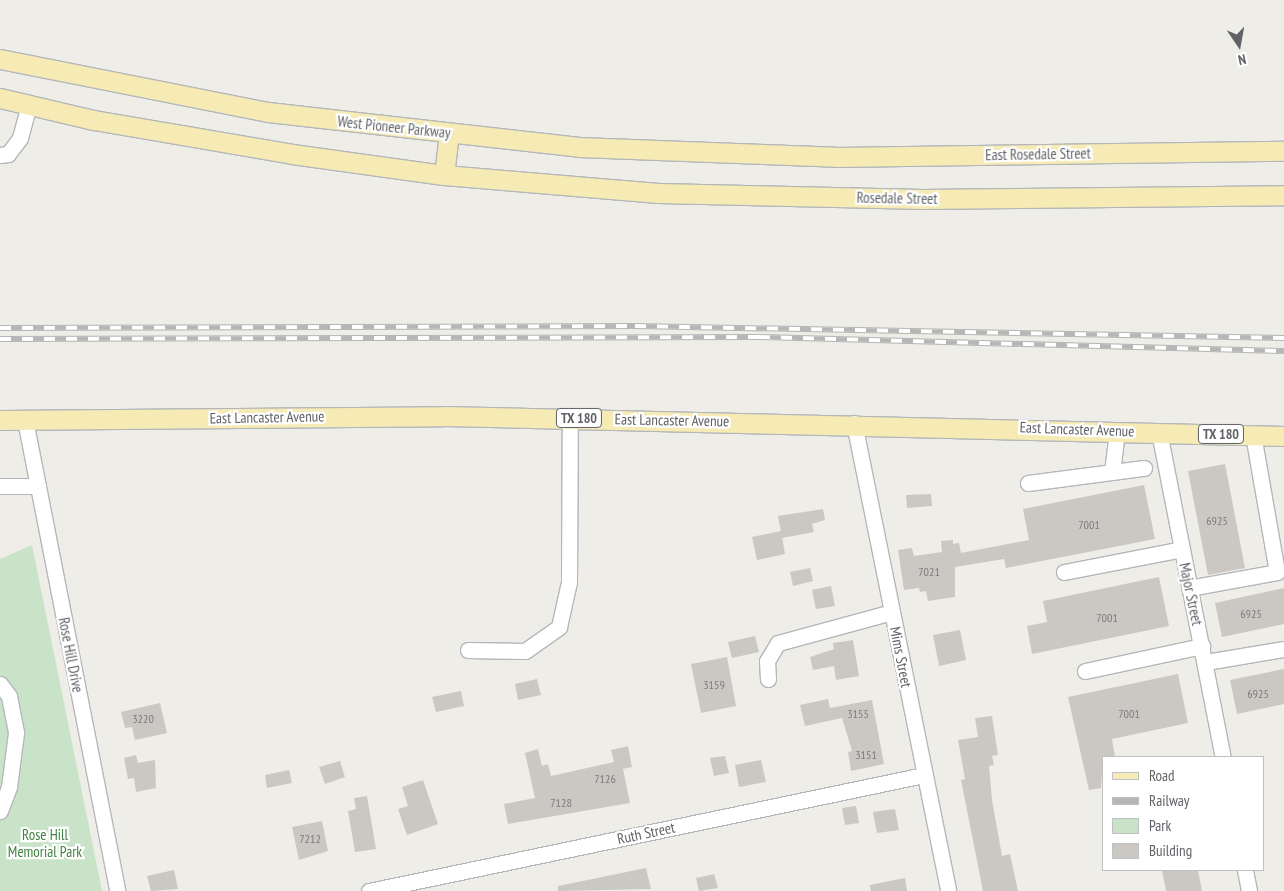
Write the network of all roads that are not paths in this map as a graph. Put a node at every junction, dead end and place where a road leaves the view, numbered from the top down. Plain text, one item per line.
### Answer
1 (0, 58) edge
2 (0, 98) edge
3 (29, 105) junction
4 (449, 133) junction
5 (1284, 151) edge
6 (0, 155) edge
7 (792, 156) joint
8 (444, 175) junction
9 (1284, 195) edge
10 (570, 418) junction
11 (0, 420) edge
12 (25, 420) junction
13 (854, 423) junction
14 (1117, 430) junction
15 (1159, 432) junction
16 (1253, 435) junction
17 (1284, 436) edge
18 (1144, 468) dead end
19 (1112, 472) junction
20 (1028, 483) dead end
21 (0, 486) edge
22 (38, 486) junction
23 (1182, 549) junction
24 (1064, 572) dead end
25 (1189, 588) junction
26 (892, 612) junction
27 (1202, 646) junction
28 (1284, 649) edge
29 (468, 650) dead end
30 (1206, 662) junction
31 (1085, 670) dead end
32 (768, 679) dead end
33 (0, 684) edge
34 (1224, 756) edge
35 (924, 775) junction
36 (0, 811) edge
37 (1245, 871) edge
38 (117, 891) edge
39 (368, 891) edge
40 (948, 891) edge
41 (1249, 891) edge

1 - 4 main road, West Pioneer Parkway
2 - 3 main road
3 - 6 street
3 - 8 main road
4 - 7 main road, West Pioneer Parkway
4 - 8 main road
5 - 7 main road, East Rosedale Street
8 - 9 main road, Rosedale Street
10 - 12 main road, East Lancaster Avenue / TX 180
10 - 13 main road, East Lancaster Avenue / TX 180
10 - 29 street
11 - 12 main road, East Lancaster Avenue / TX 180
12 - 22 street, Rose Hill Drive
13 - 14 main road, East Lancaster Avenue / TX 180
13 - 26 street, Mims Street
14 - 15 main road, East Lancaster Avenue / TX 180
14 - 19 street
15 - 16 main road, East Lancaster Avenue / TX 180
15 - 23 street, Major Street
16 - 17 main road, East Lancaster Avenue / TX 180
16 - 25 street
18 - 19 street
19 - 20 street
21 - 22 street
22 - 38 street, Rose Hill Drive
23 - 24 street
23 - 25 street, Major Street
25 - 27 street, Major Street
26 - 32 street
26 - 35 street, Mims Street
27 - 30 street, Major Street
27 - 31 street
28 - 30 street
30 - 34 street, Major Street
33 - 36 street
35 - 39 street, Ruth Street
35 - 40 street, Mims Street
37 - 41 street

